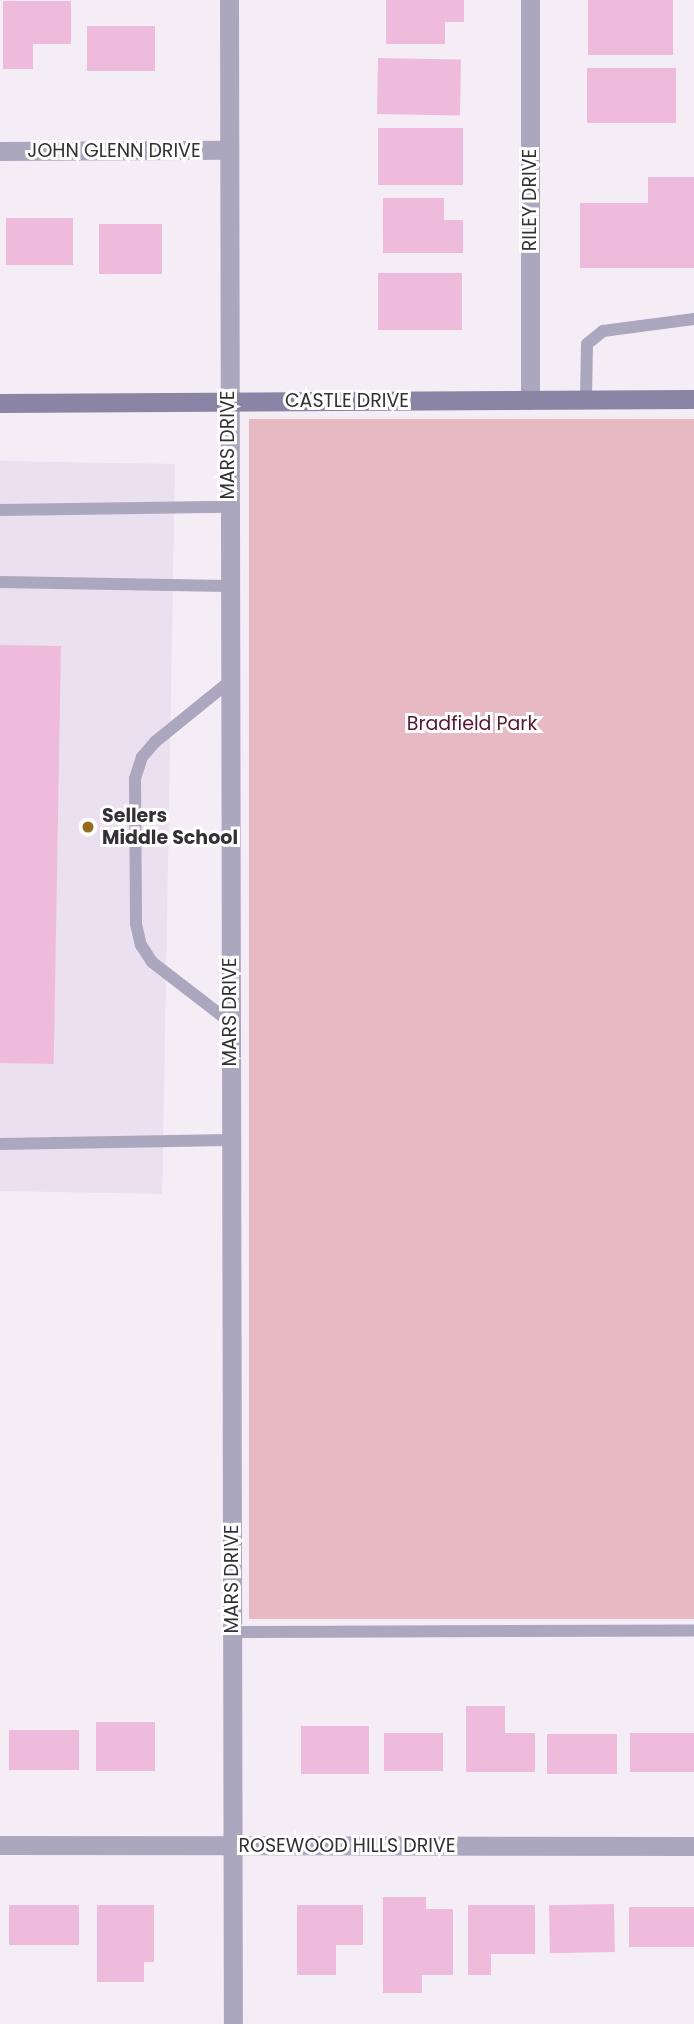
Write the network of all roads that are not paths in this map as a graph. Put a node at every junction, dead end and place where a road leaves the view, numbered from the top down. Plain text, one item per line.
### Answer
1 (229, 0) edge
2 (530, 0) edge
3 (228, 150) junction
4 (0, 151) edge
5 (694, 319) edge
6 (694, 399) edge
7 (530, 400) junction
8 (586, 400) junction
9 (227, 402) junction
10 (0, 403) edge
11 (228, 507) junction
12 (0, 510) edge
13 (0, 582) edge
14 (228, 586) junction
15 (229, 682) junction
16 (230, 1021) junction
17 (230, 1140) junction
18 (0, 1144) edge
19 (694, 1630) edge
20 (232, 1632) junction
21 (0, 1844) edge
22 (233, 1846) junction
23 (694, 1846) edge
24 (233, 2024) edge

1 - 3 street, MARS DRIVE
2 - 7 street, RILEY DRIVE
3 - 4 street, JOHN GLENN DRIVE
3 - 9 street, MARS DRIVE
5 - 8 lane
6 - 8 main road, CASTLE DRIVE
7 - 8 main road, CASTLE DRIVE
7 - 9 main road, CASTLE DRIVE
9 - 10 main road, CASTLE DRIVE
9 - 11 street, MARS DRIVE
11 - 12 lane
11 - 14 street, MARS DRIVE
13 - 14 lane
14 - 15 street, MARS DRIVE
15 - 16 street, MARS DRIVE
15 - 16 lane
16 - 17 street, MARS DRIVE
17 - 18 lane
17 - 20 street, MARS DRIVE
19 - 20 lane
20 - 22 street, MARS DRIVE
21 - 22 street, ROSEWOOD HILLS DRIVE
22 - 23 street, ROSEWOOD HILLS DRIVE
22 - 24 street, MARS DRIVE

